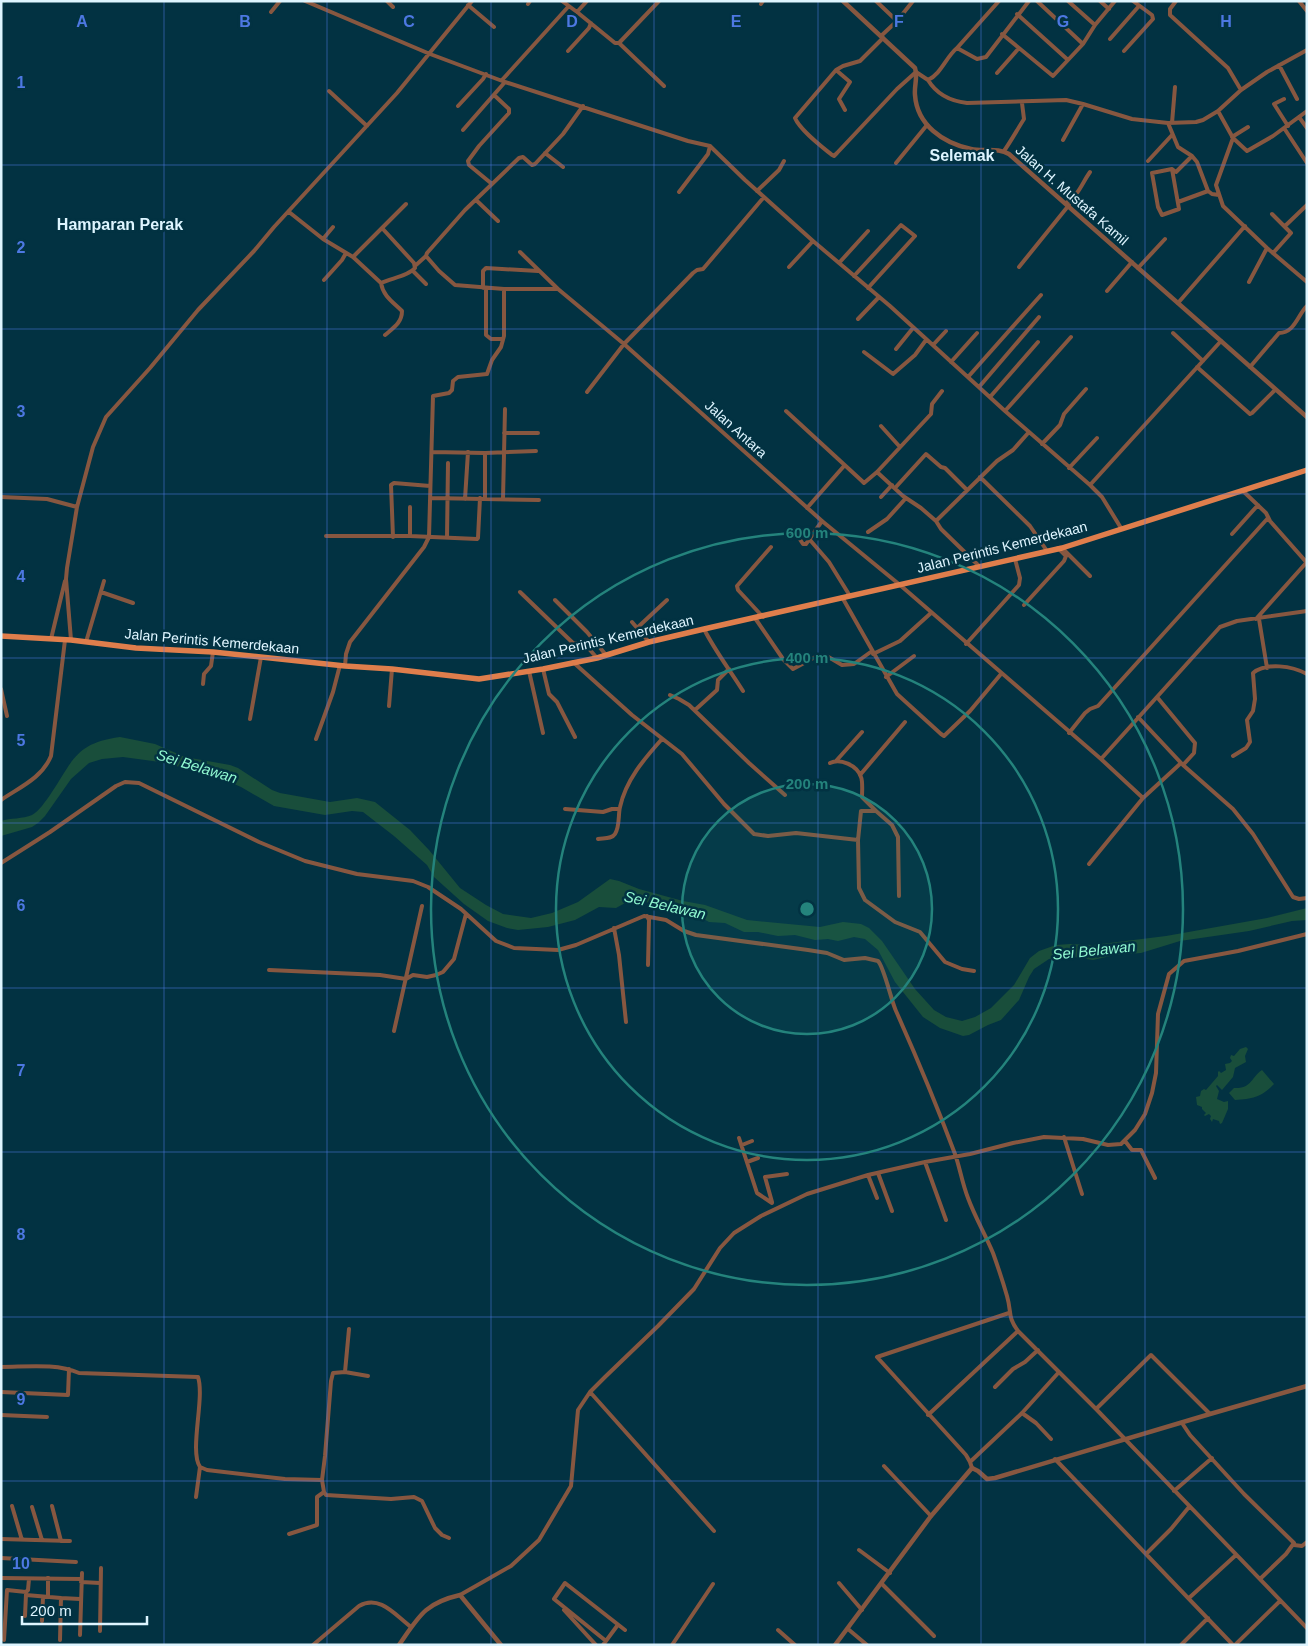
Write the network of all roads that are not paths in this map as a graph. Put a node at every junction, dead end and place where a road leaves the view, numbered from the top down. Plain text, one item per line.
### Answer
1 (280, 1) edge
2 (305, 1) edge
3 (386, 1) edge
4 (562, 1) edge
5 (587, 1) edge
6 (659, 1) edge
7 (843, 1) edge
8 (876, 1) edge
9 (914, 1) edge
10 (999, 1) edge
11 (1028, 1) edge
12 (1037, 1) edge
13 (1068, 1) edge
14 (1100, 1) edge
15 (1115, 1) edge
16 (1133, 1) edge
17 (1176, 1) edge
18 (1299, 1) edge
19 (470, 3) edge
20 (1139, 6) junction
21 (393, 7) dead end
22 (568, 7) junction
23 (1109, 9) junction
24 (1307, 11) edge
25 (271, 12) dead end
26 (577, 12) junction
27 (1017, 14) junction
28 (897, 21) junction
29 (591, 23) junction
30 (1095, 25) junction
31 (494, 27) dead end
32 (1002, 34) junction
33 (882, 37) junction
34 (1110, 39) dead end
35 (618, 43) junction
36 (1083, 44) junction
37 (957, 48) junction
38 (1019, 48) junction
39 (1307, 50) edge
40 (568, 51) dead end
41 (1124, 51) dead end
42 (430, 54) junction
43 (1068, 60) junction
44 (1278, 65) junction
45 (836, 70) junction
46 (916, 72) junction
47 (997, 73) dead end
48 (486, 74) junction
49 (928, 80) junction
50 (504, 81) junction
51 (664, 86) dead end
52 (1175, 87) dead end
53 (1241, 90) junction
54 (328, 91) dead end
55 (494, 96) junction
56 (1284, 99) dead end
57 (1297, 99) dead end
58 (1022, 103) junction
59 (1083, 104) junction
60 (458, 106) dead end
61 (583, 106) junction
62 (845, 110) dead end
63 (1218, 111) junction
64 (1307, 111) edge
65 (1299, 117) junction
66 (1170, 123) junction
67 (927, 125) junction
68 (367, 126) junction
69 (1248, 126) dead end
70 (1286, 127) junction
71 (1307, 128) edge
72 (463, 130) dead end
73 (1172, 135) junction
74 (1232, 138) junction
75 (1063, 140) dead end
76 (710, 146) junction
77 (1004, 152) junction
78 (546, 153) junction
79 (1192, 156) junction
80 (1148, 161) dead end
81 (784, 162) dead end
82 (896, 163) dead end
83 (1307, 163) edge
84 (563, 167) dead end
85 (1172, 169) junction
86 (1090, 172) dead end
87 (492, 184) junction
88 (757, 191) junction
89 (1208, 191) junction
90 (679, 192) dead end
91 (1219, 196) junction
92 (764, 197) junction
93 (476, 200) junction
94 (1178, 202) junction
95 (406, 204) dead end
96 (1068, 204) junction
97 (1307, 205) edge
98 (289, 212) junction
99 (1272, 214) dead end
100 (498, 220) dead end
101 (1244, 226) junction
102 (1285, 226) junction
103 (334, 227) dead end
104 (382, 228) junction
105 (868, 231) dead end
106 (323, 239) junction
107 (1165, 239) dead end
108 (813, 241) junction
109 (1267, 248) junction
110 (520, 252) dead end
111 (1274, 252) junction
112 (346, 253) junction
113 (353, 256) junction
114 (426, 256) junction
115 (1132, 262) junction
116 (839, 263) junction
117 (416, 265) junction
118 (789, 267) dead end
119 (1019, 267) dead end
120 (1138, 268) junction
121 (413, 271) junction
122 (538, 271) junction
123 (854, 276) junction
124 (324, 280) dead end
125 (1249, 282) dead end
126 (1307, 282) edge
127 (381, 283) junction
128 (426, 284) dead end
129 (484, 288) junction
130 (868, 288) junction
131 (504, 289) junction
132 (558, 289) junction
133 (1107, 291) dead end
134 (1040, 295) dead end
135 (879, 297) junction
136 (1178, 302) junction
137 (1307, 306) edge
138 (1039, 317) dead end
139 (858, 319) dead end
140 (913, 328) junction
141 (946, 331) dead end
142 (977, 333) dead end
143 (1173, 333) dead end
144 (385, 335) dead end
145 (1071, 337) dead end
146 (503, 339) junction
147 (926, 340) junction
148 (1221, 341) junction
149 (1038, 342) dead end
150 (624, 344) junction
151 (933, 345) junction
152 (896, 349) dead end
153 (864, 352) dead end
154 (1203, 361) junction
155 (951, 362) junction
156 (1197, 367) junction
157 (1250, 367) junction
158 (968, 377) junction
159 (979, 387) junction
160 (1086, 389) dead end
161 (1275, 390) junction
162 (942, 391) dead end
163 (587, 392) dead end
164 (990, 397) junction
165 (505, 409) dead end
166 (786, 411) dead end
167 (1005, 411) junction
168 (1307, 417) edge
169 (881, 426) dead end
170 (1029, 432) junction
171 (504, 433) junction
172 (538, 433) dead end
173 (1097, 438) dead end
174 (1042, 444) junction
175 (900, 447) junction
176 (536, 451) dead end
177 (432, 452) junction
178 (468, 452) junction
179 (504, 452) junction
180 (485, 453) junction
181 (448, 463) dead end
182 (844, 466) junction
183 (1069, 468) junction
184 (1307, 470) edge
185 (877, 472) junction
186 (980, 477) junction
187 (1090, 485) junction
188 (430, 486) junction
189 (894, 487) junction
190 (967, 490) junction
191 (1242, 490) junction
192 (1, 497) edge
193 (881, 497) dead end
194 (431, 498) junction
195 (480, 498) junction
196 (485, 498) junction
197 (906, 498) junction
198 (449, 499) junction
199 (465, 499) junction
200 (503, 499) junction
201 (539, 500) dead end
202 (1258, 505) junction
203 (77, 507) junction
204 (410, 507) dead end
205 (807, 508) junction
206 (1268, 518) junction
207 (936, 521) junction
208 (822, 522) junction
209 (1121, 528) junction
210 (868, 532) dead end
211 (1232, 534) dead end
212 (326, 536) dead end
213 (410, 536) junction
214 (393, 537) junction
215 (429, 537) junction
216 (448, 538) junction
217 (799, 538) dead end
218 (810, 540) junction
219 (771, 547) dead end
220 (1060, 548) junction
221 (1047, 551) junction
222 (1015, 558) junction
223 (1306, 563) edge
224 (979, 566) junction
225 (1090, 576) dead end
226 (66, 579) junction
227 (104, 581) dead end
228 (900, 585) junction
229 (101, 592) junction
230 (520, 592) dead end
231 (850, 596) junction
232 (842, 597) junction
233 (555, 600) dead end
234 (667, 600) dead end
235 (133, 604) dead end
236 (1024, 605) dead end
237 (1307, 612) edge
238 (931, 613) junction
239 (764, 617) junction
240 (755, 618) junction
241 (1257, 619) junction
242 (632, 622) dead end
243 (637, 628) junction
244 (704, 629) junction
245 (1, 636) edge
246 (51, 639) junction
247 (68, 640) junction
248 (86, 642) junction
249 (649, 642) junction
250 (966, 644) junction
251 (213, 652) junction
252 (873, 652) junction
253 (606, 655) junction
254 (914, 656) dead end
255 (261, 657) junction
256 (597, 658) junction
257 (573, 662) junction
258 (342, 666) junction
259 (1267, 668) junction
260 (392, 669) junction
261 (543, 669) junction
262 (729, 669) junction
263 (530, 671) junction
264 (1001, 674) junction
265 (1307, 674) edge
266 (886, 677) junction
267 (203, 684) dead end
268 (1, 688) edge
269 (743, 691) dead end
270 (670, 695) dead end
271 (1157, 697) junction
272 (389, 706) dead end
273 (695, 710) junction
274 (7, 716) dead end
275 (1138, 717) junction
276 (250, 719) dead end
277 (905, 722) dead end
278 (862, 732) dead end
279 (1069, 732) junction
280 (543, 733) dead end
281 (575, 737) dead end
282 (316, 739) dead end
283 (662, 739) junction
284 (1233, 756) dead end
285 (1101, 759) junction
286 (836, 761) junction
287 (830, 763) dead end
288 (1182, 764) junction
289 (860, 775) junction
290 (785, 795) dead end
291 (1143, 798) junction
292 (1, 800) edge
293 (565, 809) dead end
294 (619, 809) junction
295 (876, 811) junction
296 (598, 839) dead end
297 (858, 840) junction
298 (1, 863) edge
299 (1089, 864) dead end
300 (899, 896) dead end
301 (1307, 898) edge
302 (422, 906) dead end
303 (466, 914) junction
304 (647, 916) junction
305 (614, 928) junction
306 (1307, 934) edge
307 (648, 964) dead end
308 (269, 970) dead end
309 (974, 971) dead end
310 (406, 979) junction
311 (626, 1022) dead end
312 (394, 1032) dead end
313 (1064, 1137) junction
314 (740, 1138) dead end
315 (752, 1141) dead end
316 (1125, 1141) junction
317 (742, 1145) junction
318 (956, 1156) junction
319 (758, 1158) dead end
320 (747, 1162) junction
321 (925, 1162) junction
322 (878, 1173) junction
323 (787, 1174) dead end
324 (868, 1175) junction
325 (1155, 1178) dead end
326 (1082, 1194) dead end
327 (877, 1198) dead end
328 (772, 1203) junction
329 (774, 1209) junction
330 (892, 1211) dead end
331 (946, 1220) dead end
332 (1009, 1313) junction
333 (349, 1329) dead end
334 (1018, 1331) junction
335 (1038, 1350) junction
336 (1, 1367) edge
337 (69, 1369) junction
338 (345, 1372) junction
339 (1058, 1372) junction
340 (368, 1376) dead end
341 (995, 1386) dead end
342 (1307, 1386) edge
343 (1, 1392) edge
344 (590, 1392) junction
345 (1096, 1409) junction
346 (1022, 1413) junction
347 (1210, 1414) junction
348 (1, 1415) edge
349 (928, 1415) junction
350 (47, 1417) dead end
351 (1182, 1423) junction
352 (1051, 1439) dead end
353 (1125, 1439) junction
354 (1212, 1458) junction
355 (1055, 1459) junction
356 (970, 1462) junction
357 (884, 1466) dead end
358 (200, 1467) junction
359 (972, 1468) junction
360 (322, 1480) junction
361 (1174, 1491) junction
362 (324, 1492) junction
363 (196, 1497) dead end
364 (12, 1506) dead end
365 (52, 1506) dead end
366 (32, 1507) dead end
367 (1190, 1507) junction
368 (931, 1516) junction
369 (714, 1531) dead end
370 (289, 1534) dead end
371 (449, 1538) dead end
372 (1, 1539) edge
373 (22, 1540) junction
374 (42, 1540) junction
375 (62, 1541) junction
376 (70, 1541) dead end
377 (1307, 1542) edge
378 (1294, 1545) junction
379 (859, 1550) dead end
380 (1146, 1554) junction
381 (1236, 1555) junction
382 (1, 1558) edge
383 (76, 1562) dead end
384 (101, 1568) dead end
385 (82, 1573) dead end
386 (890, 1573) junction
387 (1, 1578) edge
388 (48, 1578) junction
389 (29, 1579) junction
390 (1260, 1580) junction
391 (81, 1581) junction
392 (100, 1583) junction
393 (839, 1583) dead end
394 (713, 1584) dead end
395 (882, 1584) junction
396 (26, 1594) junction
397 (460, 1595) junction
398 (46, 1597) junction
399 (61, 1598) junction
400 (1189, 1598) junction
401 (80, 1599) junction
402 (554, 1599) junction
403 (1280, 1601) junction
404 (862, 1610) junction
405 (25, 1616) dead end
406 (1208, 1618) junction
407 (42, 1621) dead end
408 (618, 1626) junction
409 (411, 1627) junction
410 (1307, 1628) edge
411 (848, 1629) junction
412 (624, 1630) dead end
413 (778, 1630) dead end
414 (100, 1631) dead end
415 (80, 1635) dead end
416 (934, 1636) dead end
417 (4, 1640) dead end
418 (60, 1640) dead end
419 (605, 1643) edge
420 (313, 1645) edge
421 (399, 1645) edge
422 (501, 1645) edge
423 (596, 1645) edge
424 (672, 1645) edge
425 (795, 1645) edge
426 (835, 1645) edge
427 (867, 1645) edge
428 (1182, 1645) edge
429 (1234, 1645) edge

1 - 25 street
2 - 42 street
3 - 21 street
4 - 22 street
5 - 26 street
6 - 35 street
7 - 33 street
8 - 28 street
9 - 28 street
10 - 37 street
11 - 27 street
12 - 36 street
13 - 30 street
14 - 23 street
15 - 23 street
16 - 20 street
17 - 53 street
18 - 24 street
19 - 31 street
19 - 42 street
20 - 34 street
20 - 41 street
22 - 26 street
22 - 50 street
23 - 30 street
26 - 29 street
27 - 32 street
27 - 43 street
28 - 33 street
29 - 35 street
29 - 40 street
30 - 36 street
32 - 37 street
32 - 38 street
33 - 45 street
33 - 46 street
35 - 51 street
36 - 43 street
37 - 49 street
38 - 43 street
38 - 47 street
39 - 44 street
42 - 48 street
42 - 68 street
44 - 53 street
44 - 57 street
45 - 46 street
45 - 62 street
46 - 49 street
46 - 67 street, Jalan H. Mustafa Kamil
48 - 50 street
48 - 60 street
49 - 58 street
50 - 55 street
50 - 61 street
52 - 66 street
53 - 63 street
54 - 68 street
55 - 72 street
55 - 87 street
56 - 70 street
58 - 59 street
58 - 77 street
59 - 66 street
59 - 75 street
61 - 76 street
61 - 78 street
63 - 66 street
63 - 74 street
64 - 65 street
65 - 70 street
65 - 71 street
66 - 73 street
67 - 77 street, Jalan H. Mustafa Kamil
67 - 82 street
68 - 98 street
69 - 74 street
70 - 74 street
70 - 83 street
73 - 79 street
73 - 80 street
74 - 91 street
76 - 88 street
76 - 90 street
77 - 96 street, Jalan H. Mustafa Kamil
78 - 84 street
78 - 87 street
79 - 85 street
79 - 89 street
81 - 88 street
85 - 94 street
85 - 94 street
86 - 96 street
87 - 93 street
88 - 92 street
89 - 91 street
89 - 94 street
91 - 101 street
92 - 108 street
92 - 150 street
93 - 100 street
93 - 114 street
95 - 104 street
96 - 115 street, Jalan H. Mustafa Kamil
96 - 119 street
97 - 102 street
98 - 106 street
98 - 203 street
99 - 102 street
101 - 109 street
101 - 136 street
102 - 111 street
103 - 106 street
104 - 113 street
104 - 117 street
105 - 116 street
106 - 112 street
107 - 120 street
108 - 116 street
108 - 118 street
109 - 111 street
109 - 125 street
110 - 122 street, Jalan Antara
111 - 126 street
112 - 113 street
112 - 124 street
113 - 127 street
114 - 117 street
114 - 129 street
115 - 120 street, Jalan H. Mustafa Kamil
115 - 133 street
116 - 123 street
117 - 121 street
120 - 136 street, Jalan H. Mustafa Kamil
121 - 127 street
121 - 128 street
122 - 129 street
122 - 132 street, Jalan Antara
123 - 130 street
123 - 130 street
127 - 144 street
129 - 131 street
129 - 146 street
130 - 135 street
131 - 132 street
131 - 146 street
132 - 150 street, Jalan Antara
134 - 158 street
135 - 139 street
135 - 140 street
136 - 148 street, Jalan H. Mustafa Kamil
137 - 157 street
138 - 159 street
140 - 147 street
140 - 152 street
141 - 151 street
142 - 155 street
143 - 154 street
145 - 167 street
146 - 177 street
147 - 151 street
147 - 153 street
148 - 154 street
148 - 157 street, Jalan H. Mustafa Kamil
149 - 164 street
150 - 163 street
150 - 205 street, Jalan Antara
151 - 155 street
154 - 156 street
155 - 158 street
156 - 161 street
156 - 187 street
157 - 161 street, Jalan H. Mustafa Kamil
158 - 159 street
159 - 164 street
160 - 174 street
161 - 168 street, Jalan H. Mustafa Kamil
162 - 175 street
164 - 167 street
165 - 171 street
166 - 182 street
167 - 170 street
169 - 175 street
170 - 174 street
170 - 186 street
171 - 172 street
171 - 179 street
173 - 183 street
174 - 183 street
175 - 185 street
176 - 179 street
177 - 178 street
177 - 188 street
178 - 180 street
178 - 199 street
179 - 180 street
179 - 200 street
180 - 196 street
181 - 198 street
182 - 185 street
182 - 205 street
183 - 187 street
184 - 191 main road, Jalan Perintis Kemerdekaan
185 - 189 street
186 - 190 street
186 - 221 street
187 - 209 street
188 - 194 street
188 - 214 street
189 - 190 street
189 - 193 street
189 - 197 street
190 - 207 street
191 - 202 street
191 - 209 main road, Jalan Perintis Kemerdekaan
192 - 203 street
194 - 198 street
194 - 215 street
195 - 196 street
195 - 199 street
195 - 216 street
196 - 200 street
197 - 207 street
197 - 210 street
198 - 199 street
198 - 216 street
200 - 201 street
202 - 206 street
202 - 211 street
203 - 226 street
204 - 213 street
205 - 208 street, Jalan Antara
206 - 223 street
206 - 279 street
207 - 224 street
208 - 218 street
208 - 228 street, Jalan Antara
209 - 220 main road, Jalan Perintis Kemerdekaan
212 - 214 street
213 - 214 street
213 - 215 street
215 - 216 street
215 - 258 street
217 - 218 street
218 - 231 street
219 - 239 street
220 - 221 main road, Jalan Perintis Kemerdekaan
220 - 225 street
220 - 236 street
221 - 222 main road, Jalan Perintis Kemerdekaan
222 - 224 main road, Jalan Perintis Kemerdekaan
222 - 250 street
223 - 241 street
224 - 228 main road, Jalan Perintis Kemerdekaan
226 - 246 street
226 - 247 street
227 - 229 street
228 - 231 main road, Jalan Perintis Kemerdekaan
228 - 238 street, Jalan Antara
229 - 235 street
229 - 248 street
230 - 256 street
231 - 232 main road, Jalan Perintis Kemerdekaan
232 - 239 main road, Jalan Perintis Kemerdekaan
232 - 252 street
233 - 253 street
234 - 243 street
237 - 241 street
238 - 250 street, Jalan Antara
238 - 252 street
239 - 240 main road, Jalan Perintis Kemerdekaan
240 - 244 main road, Jalan Perintis Kemerdekaan
240 - 252 street
241 - 259 street
241 - 271 street
242 - 243 street
243 - 249 street
244 - 249 main road, Jalan Perintis Kemerdekaan
244 - 262 street
245 - 246 main road, Jalan Perintis Kemerdekaan
246 - 247 main road, Jalan Perintis Kemerdekaan
247 - 248 main road, Jalan Perintis Kemerdekaan
247 - 292 street
248 - 251 main road, Jalan Perintis Kemerdekaan
249 - 253 main road, Jalan Perintis Kemerdekaan
250 - 264 street, Jalan Antara
251 - 255 main road, Jalan Perintis Kemerdekaan
251 - 267 street
252 - 266 street
253 - 256 main road, Jalan Perintis Kemerdekaan
254 - 266 street
255 - 258 main road, Jalan Perintis Kemerdekaan
255 - 276 street
256 - 257 main road, Jalan Perintis Kemerdekaan
257 - 261 main road, Jalan Perintis Kemerdekaan
257 - 283 street
258 - 260 main road, Jalan Perintis Kemerdekaan
258 - 282 street
259 - 265 street
259 - 284 street
260 - 263 main road, Jalan Perintis Kemerdekaan
260 - 272 street
261 - 263 main road, Jalan Perintis Kemerdekaan
261 - 281 street
262 - 269 street
262 - 273 street
263 - 280 street
264 - 266 street
264 - 279 street, Jalan Antara
268 - 274 street
270 - 273 street
271 - 275 street
271 - 288 street
273 - 290 street
275 - 285 street
275 - 288 street
277 - 289 street
278 - 286 street
279 - 285 street, Jalan Antara
283 - 294 street
283 - 297 street
285 - 291 street, Jalan Antara
286 - 287 street
286 - 289 street
288 - 291 street
288 - 301 street
289 - 295 street
291 - 299 street
293 - 294 street
294 - 296 street
295 - 297 street
295 - 300 street
297 - 309 street
298 - 303 street
302 - 310 street
303 - 305 street
303 - 310 street
304 - 305 street
304 - 307 street
304 - 318 street
305 - 311 street
306 - 316 street
308 - 310 street
310 - 312 street
313 - 316 street
313 - 318 street
313 - 326 street
314 - 317 street
315 - 317 street
316 - 325 street
317 - 320 street
318 - 321 street
318 - 332 street
319 - 320 street
320 - 328 street
321 - 322 street
321 - 331 street
322 - 324 street
322 - 330 street
323 - 328 street
324 - 327 street
324 - 329 street
328 - 329 street
329 - 344 street
332 - 334 street
332 - 349 street
333 - 338 street
334 - 335 street
334 - 349 street
335 - 339 street
335 - 341 street
336 - 337 street
337 - 343 street
337 - 358 street
338 - 340 street
338 - 360 street
339 - 345 street
339 - 346 street
342 - 347 street
344 - 369 street
344 - 397 street
345 - 347 street
345 - 353 street
346 - 352 street
346 - 356 street
347 - 351 street
348 - 350 street
349 - 356 street
351 - 353 street
351 - 354 street
353 - 355 street
353 - 361 street
354 - 361 street
354 - 378 street
355 - 359 street
355 - 380 street
356 - 359 street
357 - 368 street
358 - 360 street
358 - 363 street
359 - 368 street
360 - 362 street
361 - 367 street
362 - 370 street
362 - 371 street
364 - 373 street
365 - 375 street
366 - 374 street
367 - 380 street
367 - 381 street
368 - 386 street
372 - 373 street
373 - 374 street
374 - 375 street
375 - 376 street
377 - 378 street
378 - 390 street
379 - 386 street
380 - 400 street
381 - 390 street
381 - 400 street
382 - 383 street
384 - 392 street
385 - 391 street
386 - 395 street
387 - 389 street
388 - 389 street
388 - 391 street
388 - 398 street
389 - 396 street
390 - 403 street
391 - 392 street
391 - 401 street
392 - 414 street
393 - 404 street
394 - 424 street
395 - 404 street
395 - 416 street
396 - 398 street
396 - 405 street
396 - 417 street
397 - 409 street
397 - 422 street
398 - 399 street
398 - 407 street
399 - 401 street
399 - 418 street
400 - 406 street
401 - 415 street
402 - 408 street
402 - 419 street
402 - 423 street
403 - 410 street
403 - 429 street
404 - 411 street
406 - 428 street
406 - 429 street
408 - 412 street
408 - 419 street
409 - 420 street
409 - 421 street
411 - 426 street
411 - 427 street
413 - 425 street

